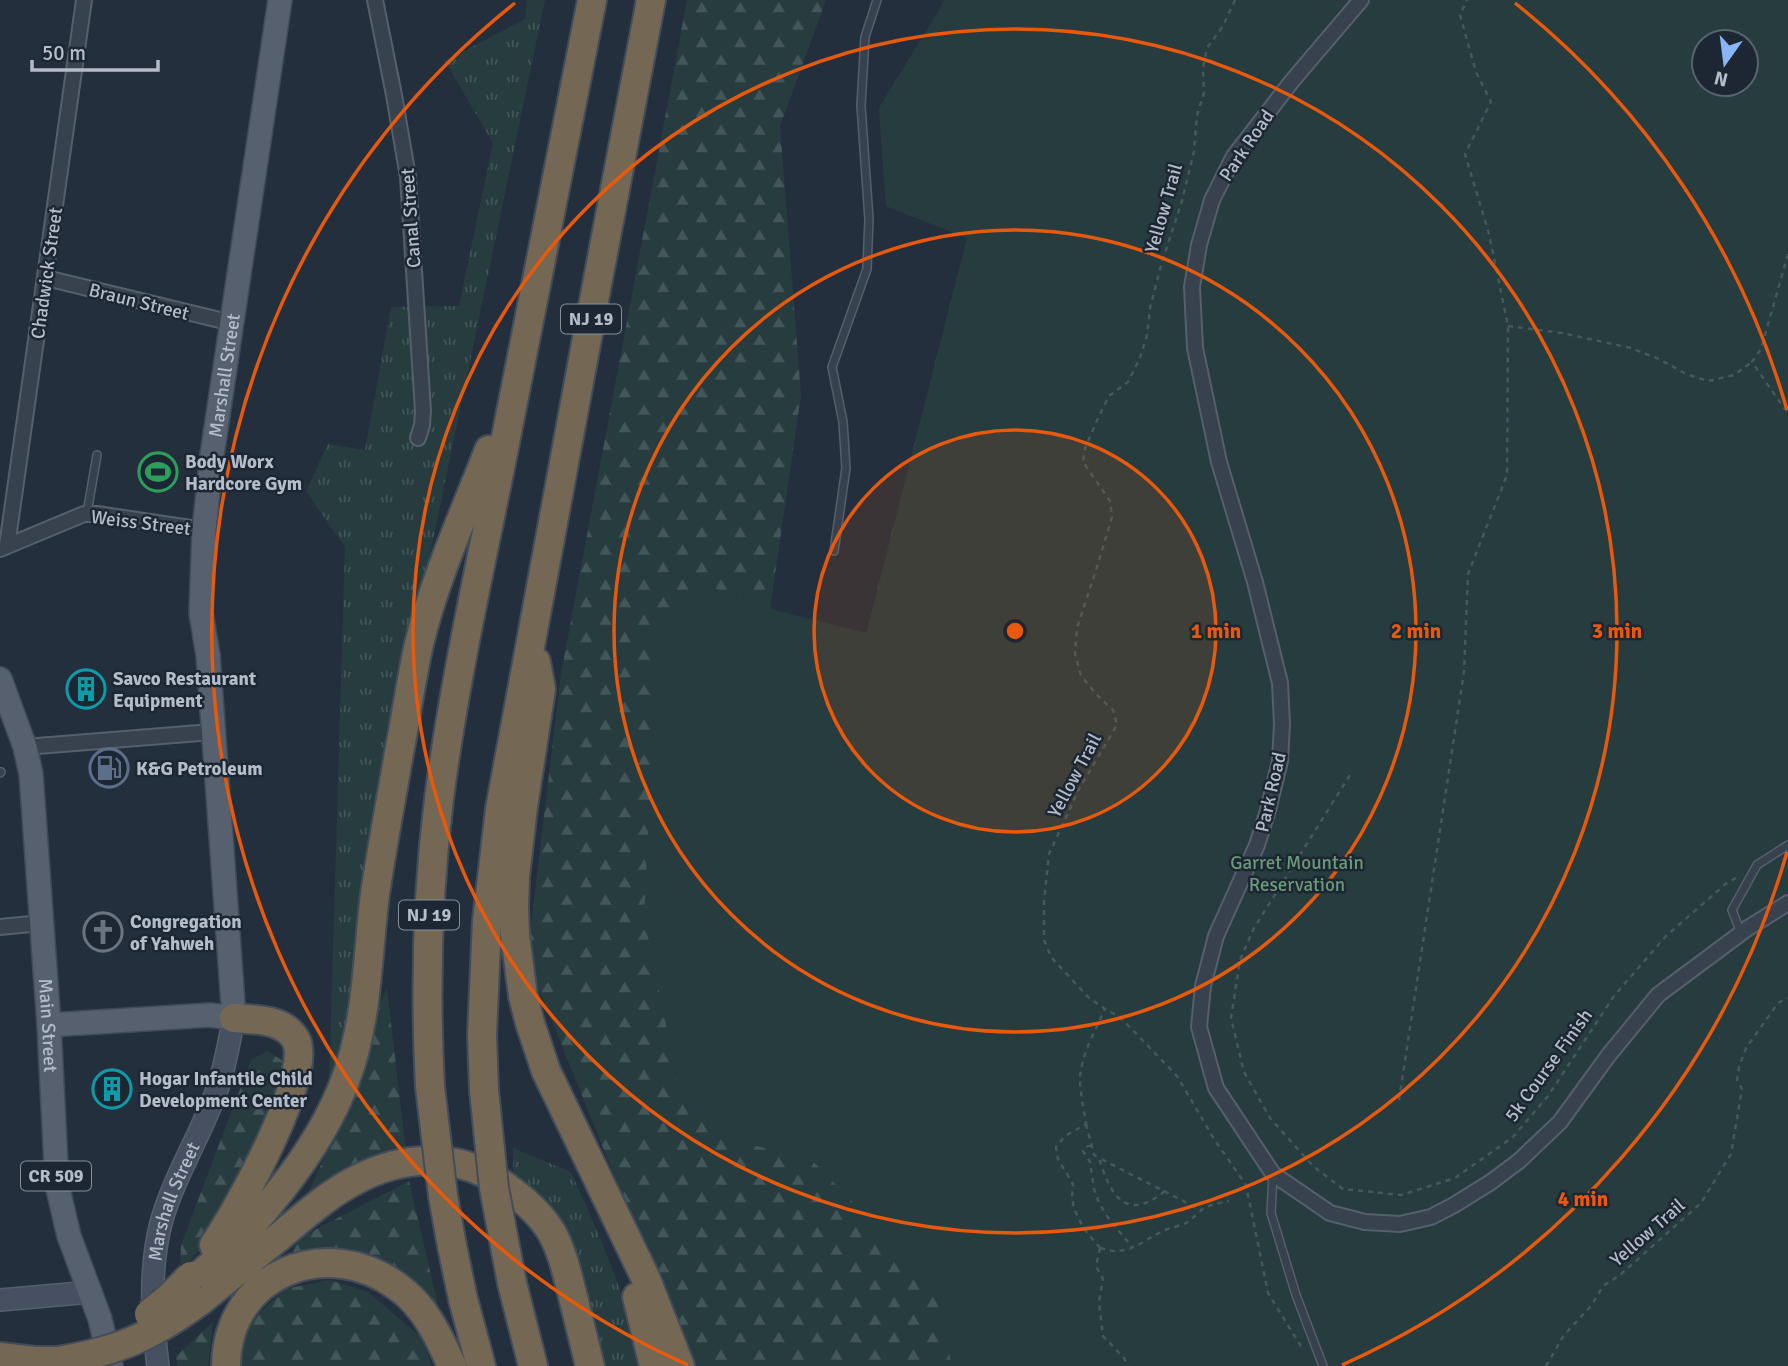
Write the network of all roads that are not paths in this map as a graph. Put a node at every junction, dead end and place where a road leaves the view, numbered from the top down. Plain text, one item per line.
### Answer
1 (84, 0) edge
2 (280, 0) edge
3 (375, 0) edge
4 (592, 0) edge
5 (651, 0) edge
6 (877, 0) edge
7 (1361, 0) edge
8 (46, 278) junction
9 (232, 323) junction
10 (517, 379) junction
11 (418, 438) dead end
12 (97, 455) dead end
13 (87, 514) junction
14 (204, 530) junction
15 (3, 547) edge
16 (834, 551) dead end
17 (531, 638) junction
18 (0, 680) edge
19 (212, 732) junction
20 (25, 747) junction
21 (1788, 845) edge
22 (1788, 903) edge
23 (41, 923) junction
24 (0, 926) edge
25 (1741, 933) junction
26 (234, 1018) junction
27 (49, 1025) junction
28 (589, 1161) junction
29 (1273, 1174) junction
30 (195, 1286) junction
31 (91, 1292) junction
32 (0, 1300) edge
33 (0, 1357) edge
34 (58, 1357) junction
35 (111, 1366) edge
36 (158, 1366) edge
37 (226, 1366) edge
38 (452, 1366) edge
39 (481, 1366) edge
40 (533, 1366) edge
41 (590, 1366) edge
42 (654, 1366) edge
43 (680, 1366) edge
44 (1323, 1366) edge

1 - 8 street, Chadwick Street
2 - 9 main road, Marshall Street
3 - 11 street, Canal Street
4 - 10 highway, NJ 19
5 - 17 highway, NJ 19
6 - 16 lane
7 - 29 street, Park Road
8 - 9 street, Braun Street
8 - 15 street, Chadwick Street
9 - 14 main road, Marshall Street
10 - 30 highway
10 - 39 highway, NJ 19, bridge
12 - 13 lane
13 - 14 street, Weiss Street
13 - 15 street, Weiss Street
14 - 19 main road, Marshall Street
17 - 28 highway
17 - 40 highway, NJ 19, bridge
18 - 20 main road, Main Street
19 - 20 street
19 - 26 main road, Marshall Street
20 - 23 main road, Main Street
21 - 25 lane
22 - 25 street, Park Road
23 - 24 street
23 - 27 main road, Main Street
25 - 29 street, Park Road
26 - 27 main road
26 - 30 highway
26 - 36 street, Marshall Street
27 - 31 main road, Main Street / CR 509
28 - 42 highway
28 - 43 highway
29 - 44 lane
30 - 34 highway, bridge
30 - 34 highway, bridge
30 - 41 highway
31 - 32 street
31 - 35 main road, Main Street / CR 509
33 - 34 highway
37 - 38 highway

